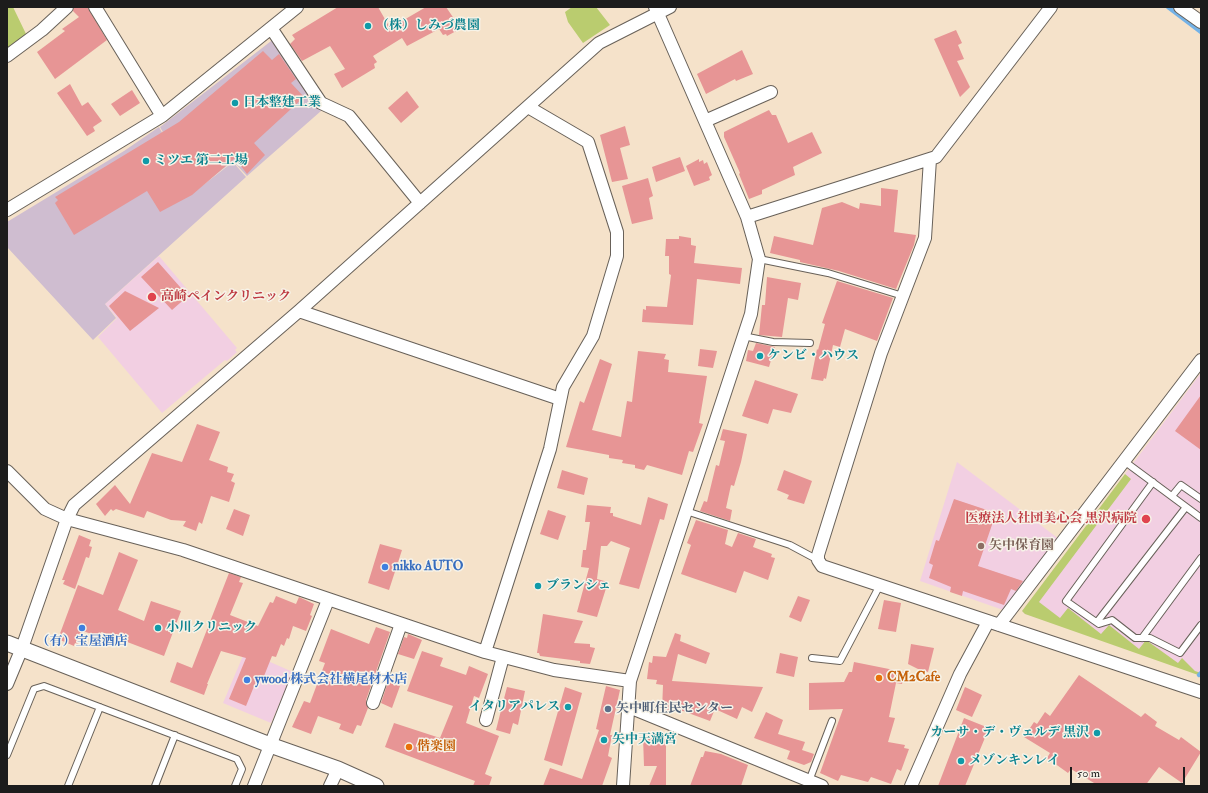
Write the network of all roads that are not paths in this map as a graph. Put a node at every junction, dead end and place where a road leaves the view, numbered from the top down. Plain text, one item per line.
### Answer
1 (95, 7) edge
2 (297, 7) edge
3 (670, 7) edge
4 (1051, 7) edge
5 (1180, 7) edge
6 (61, 9) edge
7 (656, 10) edge
8 (1201, 22) edge
9 (271, 28) junction
10 (7, 56) edge
11 (771, 92) dead end
12 (528, 107) junction
13 (162, 116) junction
14 (705, 121) junction
15 (930, 158) junction
16 (420, 203) junction
17 (7, 210) edge
18 (747, 217) junction
19 (759, 259) junction
20 (903, 296) junction
21 (299, 311) junction
22 (743, 336) junction
23 (810, 343) dead end
24 (1201, 360) edge
25 (560, 399) junction
26 (1124, 461) junction
27 (7, 471) edge
28 (1153, 482) junction
29 (1172, 496) junction
30 (1201, 499) edge
31 (1186, 507) junction
32 (686, 511) junction
33 (1201, 518) edge
34 (67, 519) junction
35 (1201, 558) edge
36 (818, 560) junction
37 (880, 585) junction
38 (328, 600) junction
39 (1097, 622) junction
40 (402, 624) junction
41 (994, 624) junction
42 (1201, 625) edge
43 (1142, 638) junction
44 (7, 643) edge
45 (22, 648) junction
46 (485, 652) junction
47 (504, 657) junction
48 (812, 658) dead end
49 (630, 681) junction
50 (7, 684) edge
51 (1201, 692) edge
52 (373, 703) dead end
53 (100, 707) junction
54 (628, 707) junction
55 (486, 720) dead end
56 (832, 722) dead end
57 (175, 735) junction
58 (270, 745) junction
59 (7, 755) edge
60 (338, 769) junction
61 (809, 780) junction
62 (68, 786) edge
63 (155, 786) edge
64 (235, 786) edge
65 (254, 786) edge
66 (330, 786) edge
67 (376, 786) edge
68 (623, 786) edge
69 (822, 786) edge
70 (911, 786) edge

1 - 13 street
2 - 9 street
3 - 7 street
4 - 15 street
5 - 8 street
6 - 10 street
7 - 12 street
7 - 14 street
9 - 13 street
9 - 16 street
11 - 14 street
12 - 16 street
12 - 25 street
13 - 17 street
14 - 18 street
15 - 18 street
15 - 20 street
16 - 21 street
18 - 19 street
19 - 20 lane
19 - 22 street
20 - 36 street
21 - 25 street
21 - 34 street
22 - 23 lane
22 - 32 street
24 - 26 street
25 - 46 street
26 - 28 lane
26 - 41 street
27 - 34 street
28 - 29 lane
28 - 39 lane
29 - 30 lane
29 - 31 lane
31 - 33 lane
31 - 39 lane
32 - 36 lane
32 - 49 street
34 - 38 street
34 - 45 street
35 - 43 lane
36 - 37 street
37 - 41 street
37 - 48 lane
38 - 40 street
38 - 58 street
39 - 43 lane
40 - 46 street
40 - 52 street
41 - 51 street
41 - 70 street
42 - 43 lane
44 - 45 street
45 - 50 street
45 - 58 street
46 - 47 street
47 - 49 street
47 - 55 street
49 - 54 street
53 - 57 lane
53 - 59 lane
53 - 62 lane
54 - 61 street
54 - 68 street
56 - 61 lane
57 - 63 lane
57 - 64 lane
58 - 60 street
58 - 65 street
60 - 66 street
60 - 67 street
61 - 69 street

